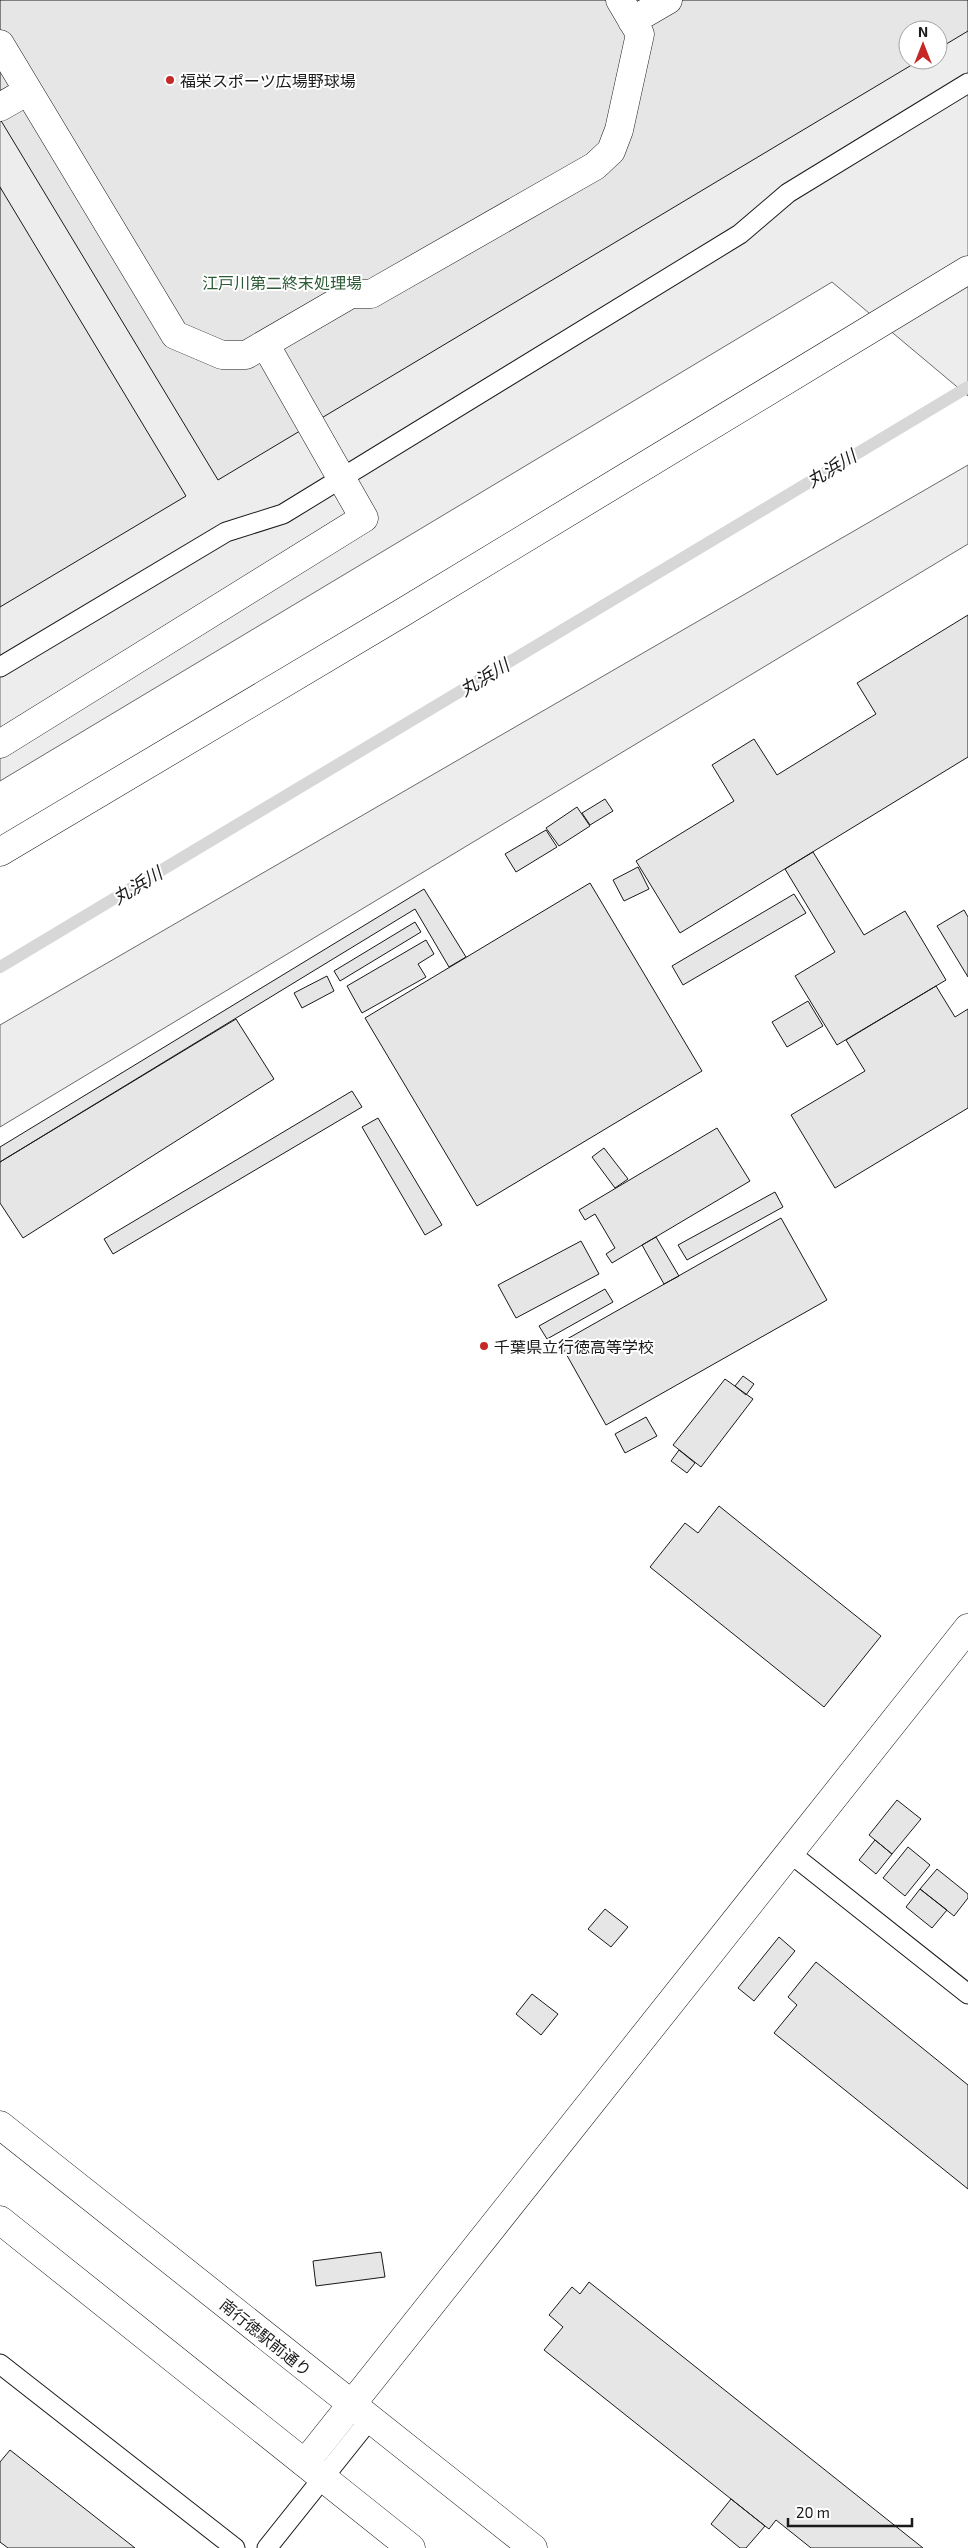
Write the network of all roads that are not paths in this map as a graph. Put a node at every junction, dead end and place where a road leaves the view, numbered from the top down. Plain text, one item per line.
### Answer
1 (668, 0) edge
2 (626, 10) edge
3 (0, 44) edge
4 (968, 83) edge
5 (28, 91) junction
6 (0, 108) edge
7 (968, 270) edge
8 (265, 344) junction
9 (342, 478) junction
10 (0, 667) edge
11 (0, 744) edge
12 (0, 852) edge
13 (968, 1628) edge
14 (790, 1853) junction
15 (968, 1994) edge
16 (0, 2126) edge
17 (0, 2220) edge
18 (0, 2364) edge
19 (361, 2412) junction
20 (314, 2470) junction
21 (235, 2548) edge
22 (267, 2548) edge
23 (411, 2548) edge
24 (533, 2548) edge

1 - 2 street
2 - 8 street
3 - 5 street
4 - 9 lane
5 - 6 street
5 - 8 street
7 - 12 street
8 - 9 street
9 - 10 lane
9 - 11 street
13 - 14 street
14 - 15 lane
14 - 19 street
16 - 19 street, 南行徳駅前通り
17 - 20 street
18 - 21 lane
19 - 20 street
19 - 24 street, 南行徳駅前通り
20 - 22 lane
20 - 23 street

